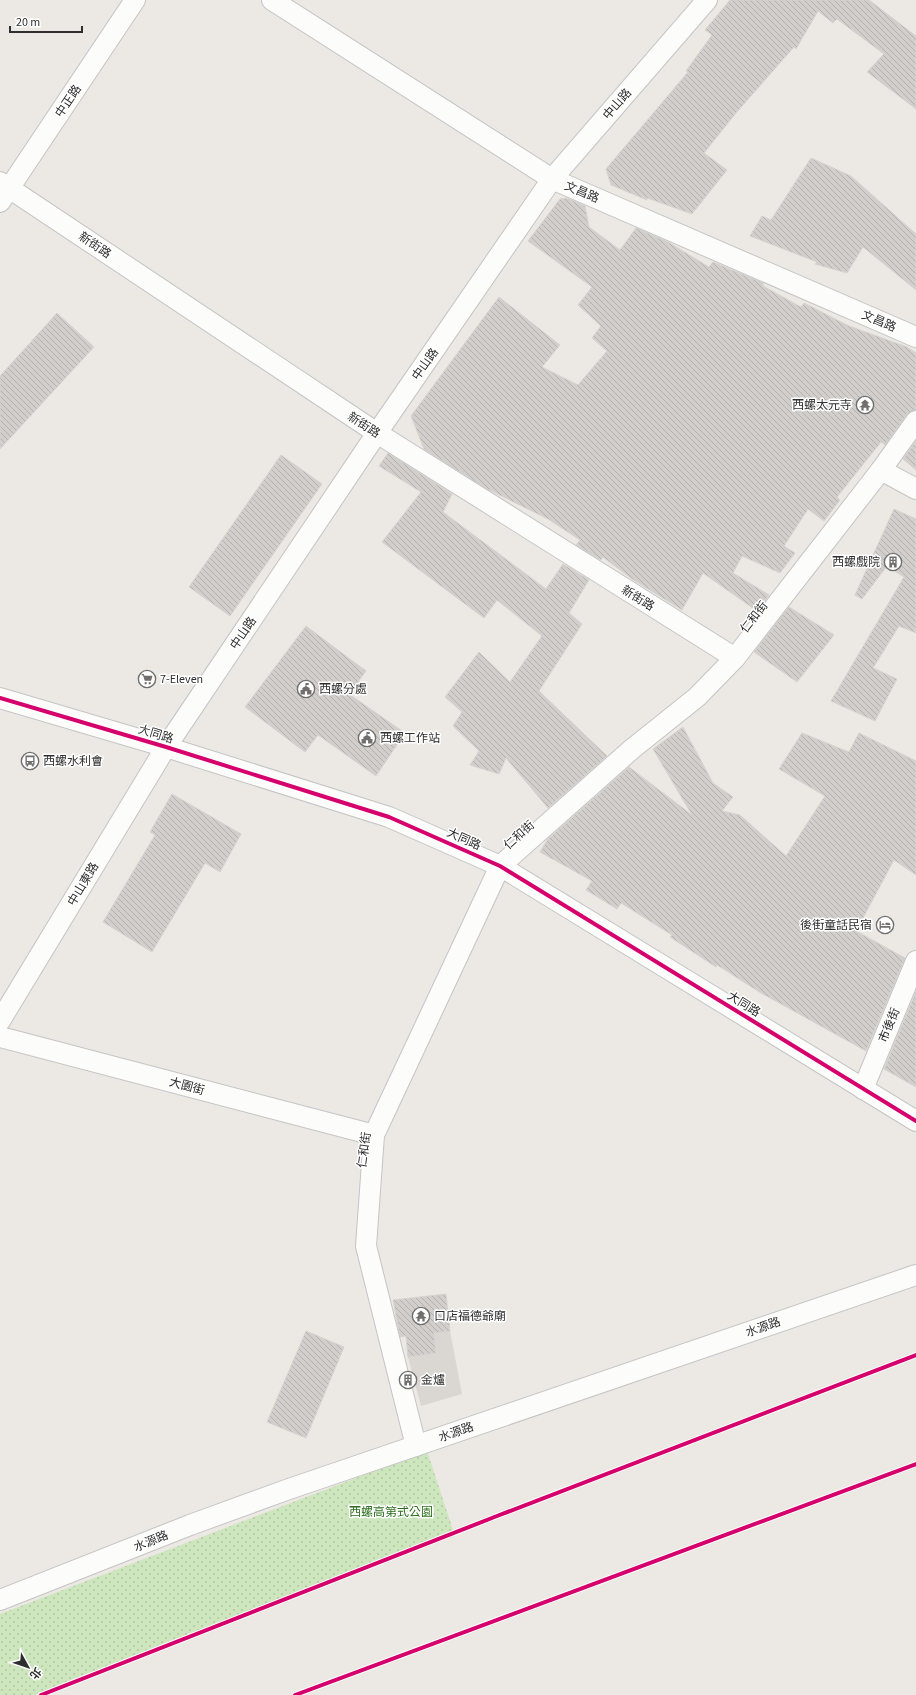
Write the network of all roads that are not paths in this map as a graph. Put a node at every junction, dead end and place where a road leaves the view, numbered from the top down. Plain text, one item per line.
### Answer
1 (135, 0) edge
2 (272, 0) edge
3 (708, 0) edge
4 (552, 179) junction
5 (3, 191) edge
6 (916, 337) edge
7 (916, 421) edge
8 (377, 433) junction
9 (881, 470) junction
10 (916, 489) edge
11 (734, 658) junction
12 (0, 698) edge
13 (166, 747) junction
14 (500, 866) junction
15 (916, 961) edge
16 (0, 1021) edge
17 (0, 1037) edge
18 (863, 1089) junction
19 (916, 1121) edge
20 (374, 1135) junction
21 (916, 1275) edge
22 (416, 1446) junction
23 (0, 1600) edge

1 - 5 street, 中正路
2 - 4 street, 文昌路
3 - 4 street, 中山路
4 - 6 street, 文昌路
4 - 8 street, 中山路
5 - 8 street, 新街路
7 - 9 street, 仁和街
8 - 11 street, 新街路
8 - 13 street, 中山路
9 - 10 street
9 - 11 street, 仁和街
11 - 14 street, 仁和街
12 - 13 street, 大同路
13 - 14 street, 大同路
13 - 16 street, 中山東路
14 - 18 street, 大同路
14 - 20 street, 仁和街
15 - 18 street, 市後街
17 - 20 street, 大園街
18 - 19 street, 大同路
20 - 22 street, 仁和街
21 - 22 street, 水源路
22 - 23 street, 水源路

